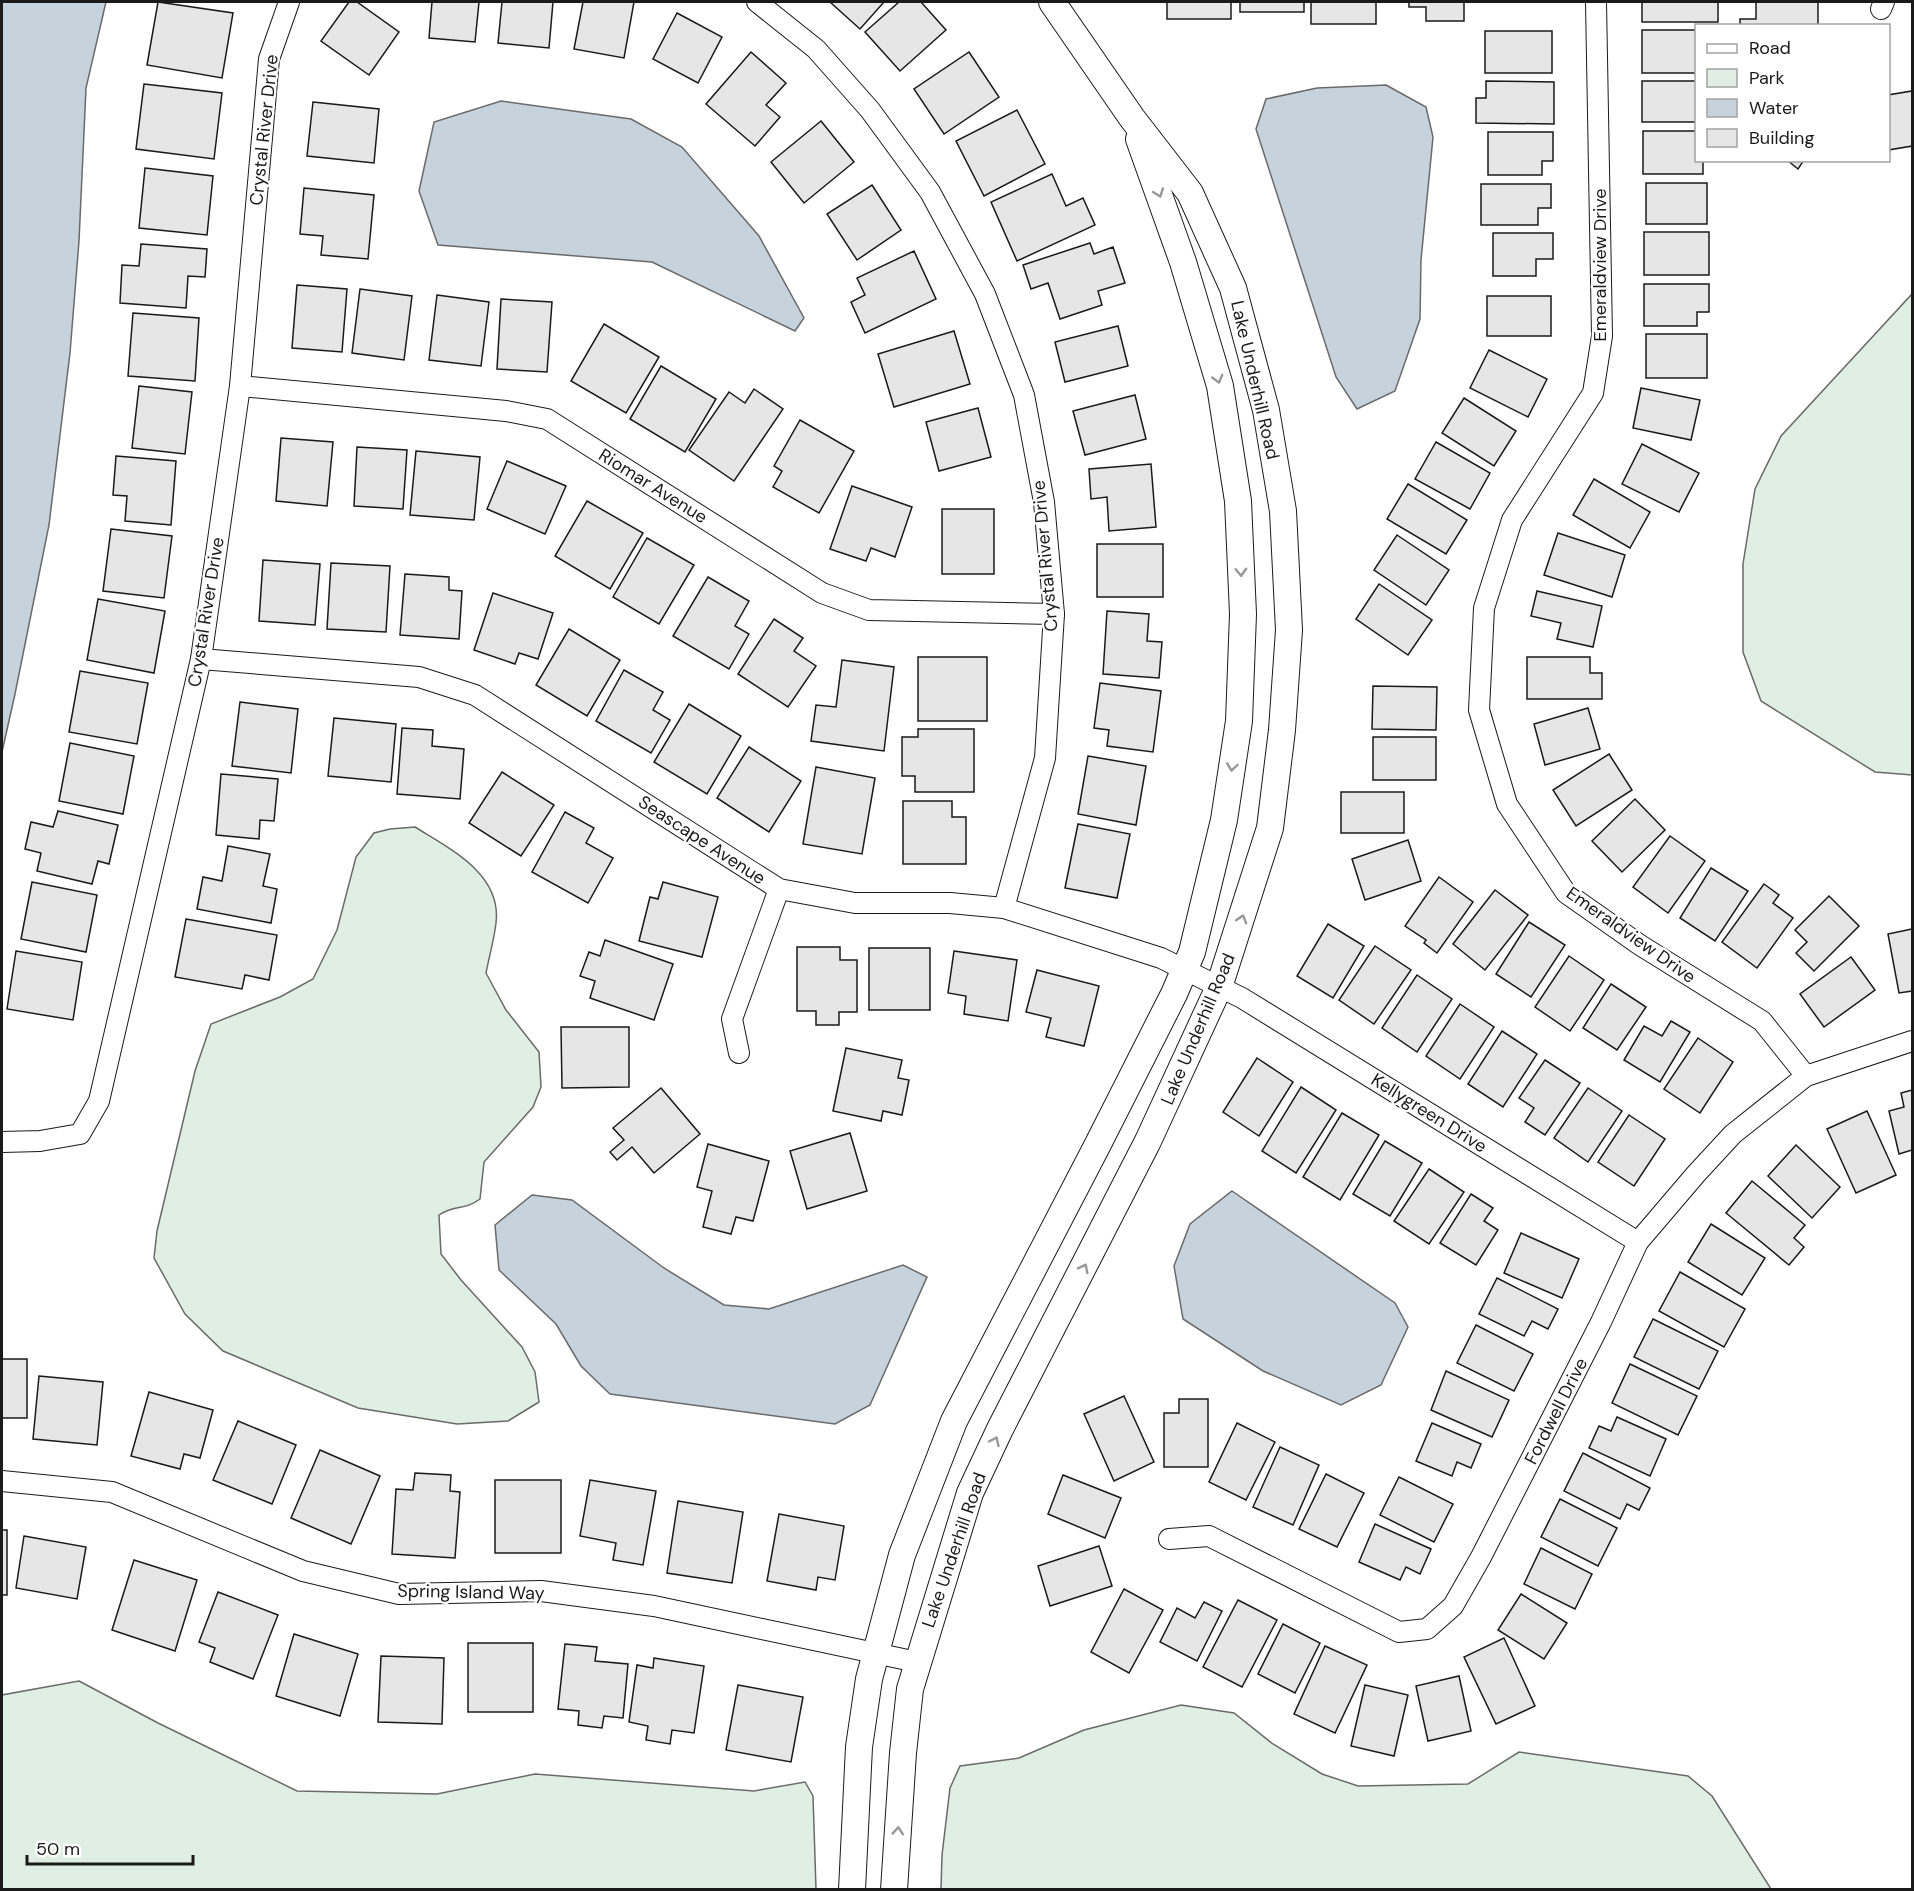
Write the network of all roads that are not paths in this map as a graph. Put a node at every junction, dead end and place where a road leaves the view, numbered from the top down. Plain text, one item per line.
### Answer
1 (289, 2) edge
2 (757, 2) edge
3 (1052, 2) edge
4 (1596, 2) edge
5 (1132, 118) junction
6 (240, 386) junction
7 (1054, 614) junction
8 (201, 659) junction
9 (779, 889) junction
10 (1004, 908) junction
11 (1184, 970) junction
12 (1219, 987) junction
13 (1912, 1041) edge
14 (739, 1053) dead end
15 (1806, 1076) junction
16 (2, 1142) edge
17 (1638, 1242) junction
18 (2, 1480) edge
19 (1169, 1539) dead end
20 (876, 1653) junction
21 (917, 1662) junction
22 (852, 1890) edge
23 (894, 1890) edge

1 - 6 street, Crystal River Drive
2 - 7 street, Crystal River Drive
3 - 5 street, Lake Underhill Road
4 - 15 street, Emeraldview Drive
5 -> 11 street, Lake Underhill Road
12 -> 5 street, Lake Underhill Road
6 - 7 street, Riomar Avenue
6 - 8 street, Crystal River Drive
7 - 10 street, Crystal River Drive
8 - 9 street, Seascape Avenue
8 - 16 street, Crystal River Drive
9 - 10 street, Seascape Avenue
9 - 14 street
10 - 11 street, Seascape Avenue
11 - 12 street, Seascape Avenue
11 - 20 street, Lake Underhill Road
12 - 17 street, Kellygreen Drive
21 -> 12 street, Lake Underhill Road
13 - 15 street, Fordwell Drive
15 - 17 street, Fordwell Drive
17 - 19 street, Fordwell Drive
18 - 20 street, Spring Island Way
20 - 21 street, Spring Island Way
20 - 22 street, Lake Underhill Road
23 -> 21 street, Lake Underhill Road

